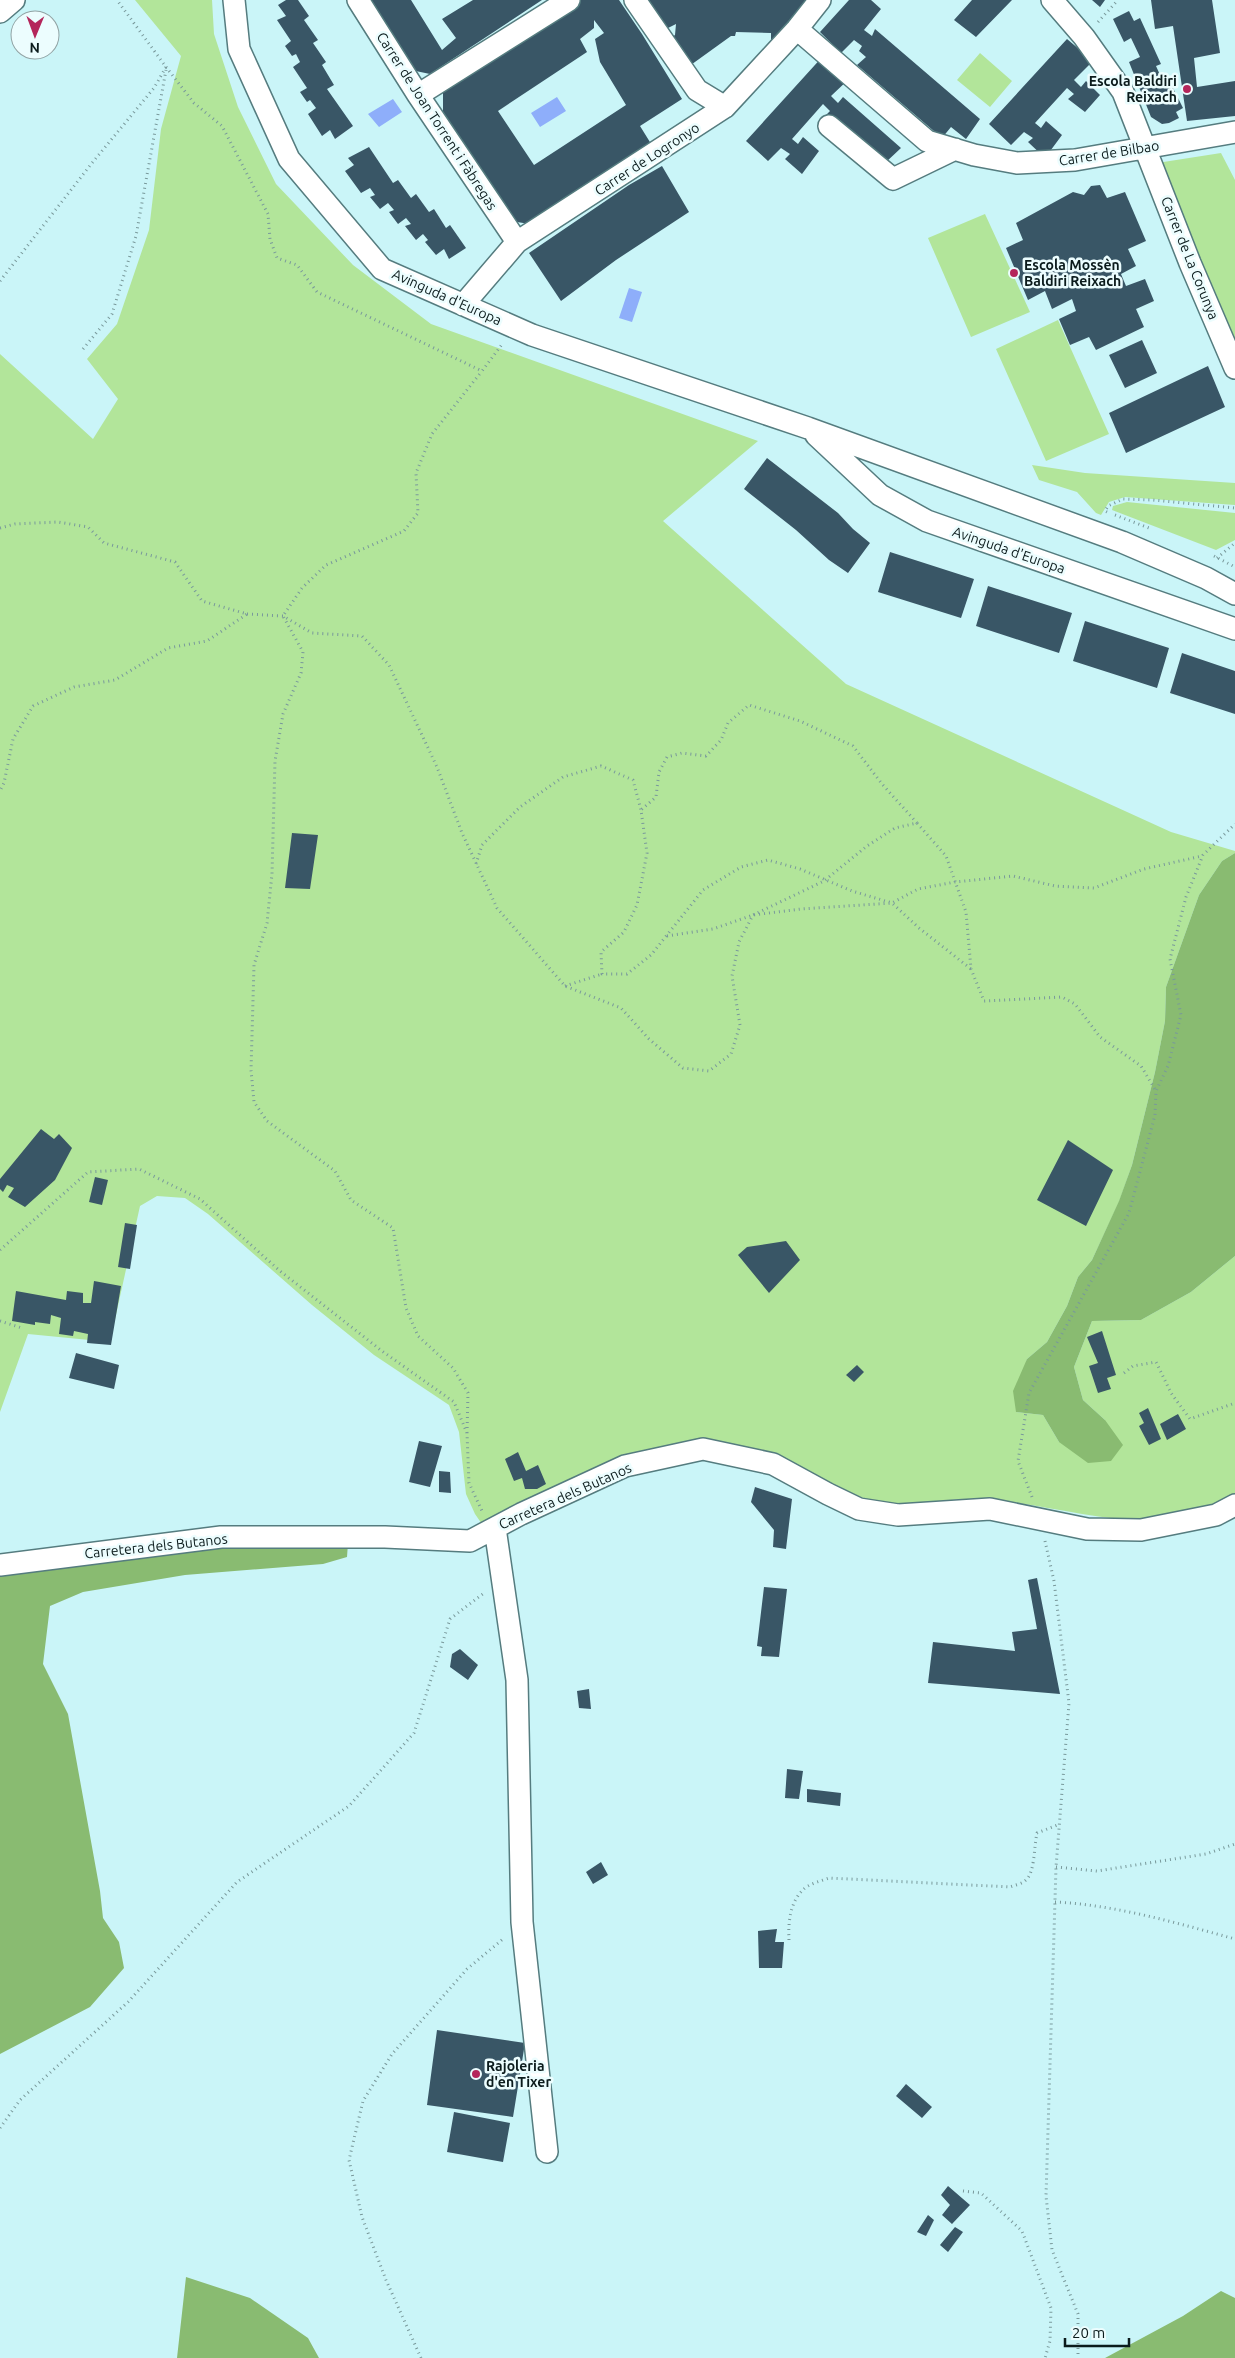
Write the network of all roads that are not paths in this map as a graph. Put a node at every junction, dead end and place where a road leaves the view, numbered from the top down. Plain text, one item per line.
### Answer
1 (14, 0) edge
2 (234, 0) edge
3 (358, 0) edge
4 (569, 0) edge
5 (635, 0) edge
6 (820, 0) edge
7 (1052, 0) edge
8 (0, 12) edge
9 (797, 29) junction
10 (418, 95) junction
11 (725, 107) junction
12 (829, 126) dead end
13 (1235, 132) edge
14 (1146, 148) junction
15 (954, 149) junction
16 (517, 242) junction
17 (463, 305) junction
18 (1235, 368) edge
19 (808, 428) junction
20 (1235, 594) edge
21 (1235, 629) edge
22 (1235, 1505) edge
23 (495, 1528) junction
24 (0, 1565) edge
25 (547, 2152) dead end

1 - 8 street
2 - 17 street, Avinguda d'Europa
3 - 10 street, Carrer de Joan Torrent i Fàbregas
4 - 10 street
5 - 11 street
6 - 9 street, Carrer de Logronyo
7 - 14 street, Carrer de La Corunya
9 - 11 street, Carrer de Logronyo
9 - 15 street, Carrer de Bilbao
10 - 16 street, Carrer de Joan Torrent i Fàbregas
11 - 16 street, Carrer de Logronyo
12 - 15 street
13 - 14 street, Carrer de Bilbao
14 - 15 street, Carrer de Bilbao
14 - 18 street, Carrer de La Corunya
16 - 17 street, Carrer de Logronyo
17 - 19 street, Avinguda d'Europa
19 - 20 street, Avinguda d'Europa
19 - 21 street, Avinguda d'Europa
22 - 23 street, Carretera dels Butanos
23 - 24 street, Carretera dels Butanos
23 - 25 street

